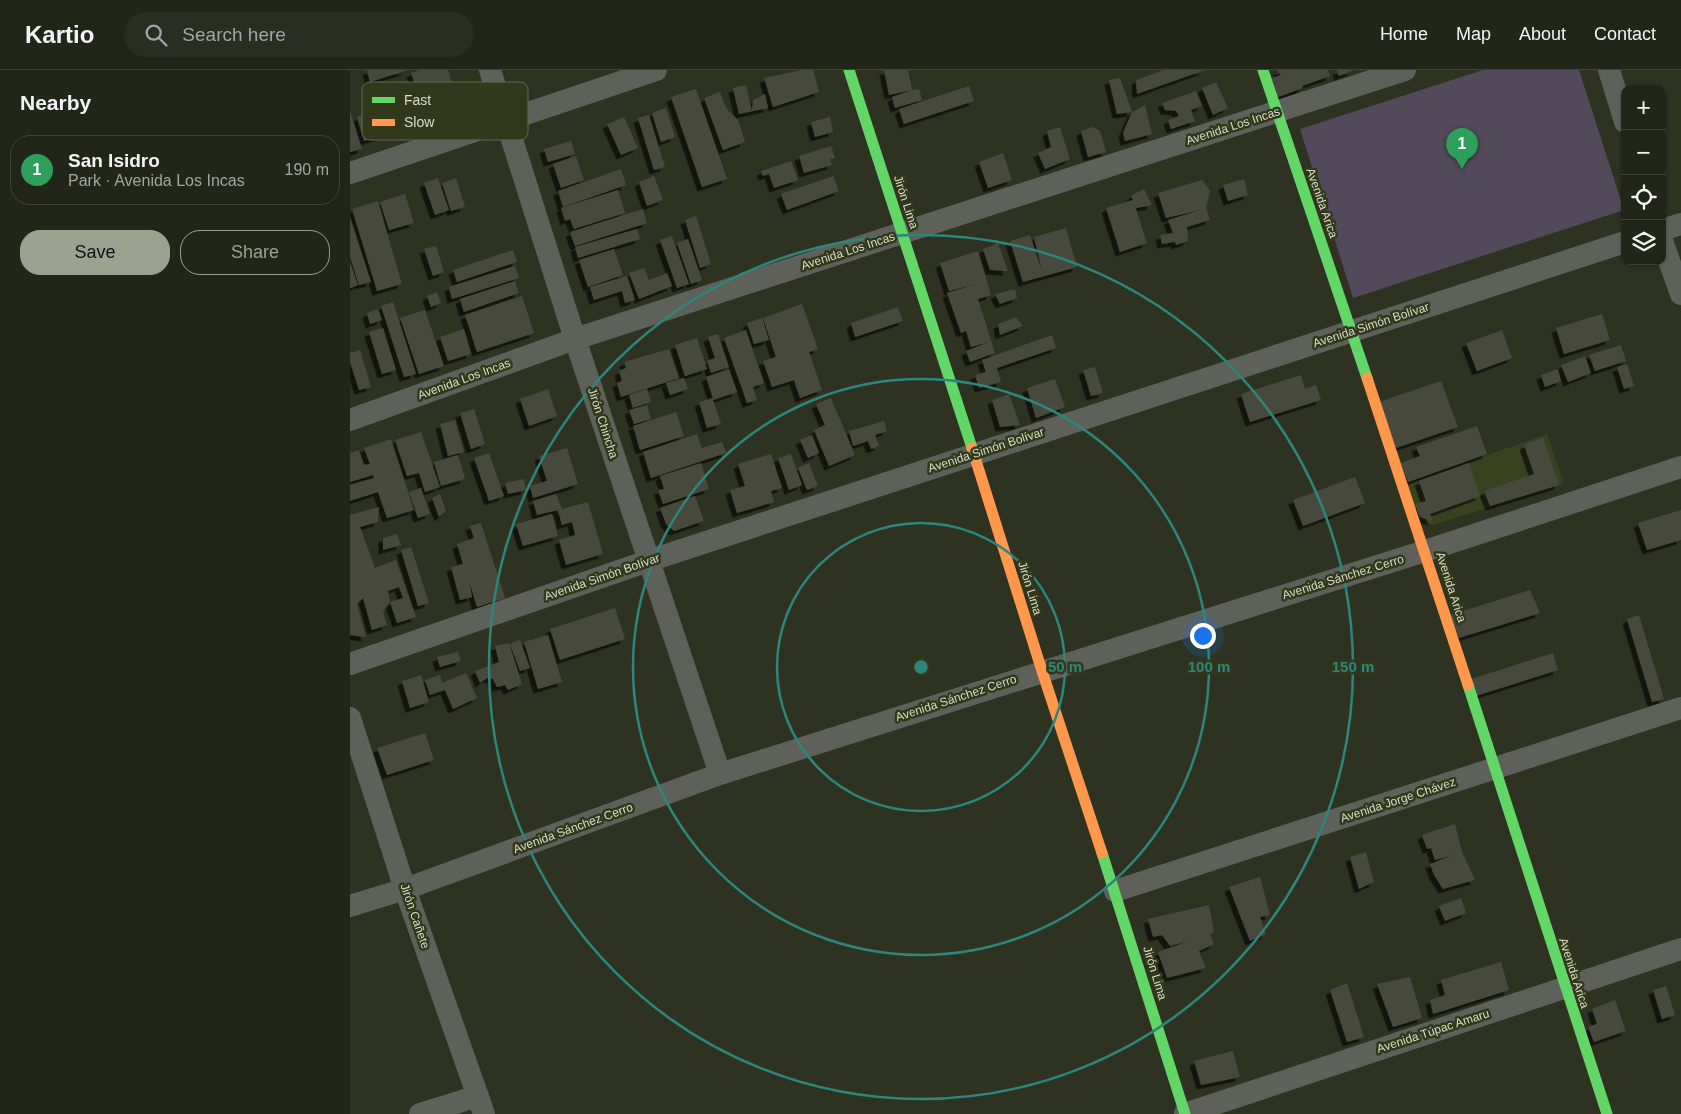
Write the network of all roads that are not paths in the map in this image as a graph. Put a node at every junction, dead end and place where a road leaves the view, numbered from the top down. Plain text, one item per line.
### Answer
1 (490, 70) edge
2 (656, 70) edge
3 (849, 70) edge
4 (1263, 70) edge
5 (1405, 70) edge
6 (1608, 70) edge
7 (494, 82) edge
8 (1621, 110) edge
9 (528, 113) edge
10 (1265, 116) junction
11 (447, 140) edge
12 (512, 140) edge
13 (350, 173) edge
14 (1681, 224) edge
15 (1666, 229) edge
16 (902, 233) junction
17 (1621, 243) edge
18 (1666, 252) edge
19 (1681, 294) edge
20 (1338, 335) junction
21 (575, 339) junction
22 (350, 420) edge
23 (974, 454) junction
24 (1681, 467) edge
25 (1412, 555) junction
26 (648, 560) junction
27 (350, 664) edge
28 (1042, 671) junction
29 (1681, 708) edge
30 (350, 718) edge
31 (1482, 773) junction
32 (720, 774) junction
33 (405, 889) junction
34 (1115, 891) junction
35 (350, 906) edge
36 (1681, 949) edge
37 (1551, 992) junction
38 (481, 1105) edge
39 (420, 1114) edge
40 (1185, 1114) edge
41 (1606, 1114) edge

1 - 7 street, Jirón Chincha
2 - 9 street
3 - 16 street, Jirón Lima
4 - 10 street, Avenida Arica
5 - 10 street, Avenida Los Incas
6 - 8 street
10 - 16 street, Avenida Los Incas
10 - 20 street, Avenida Arica
11 - 13 street
12 - 21 street, Jirón Chincha
14 - 15 street
16 - 21 street, Avenida Los Incas
16 - 23 street, Jirón Lima
17 - 20 street, Avenida Simón Bolívar
18 - 19 street
20 - 23 street, Avenida Simón Bolívar
20 - 25 street, Avenida Arica
21 - 22 street, Avenida Los Incas
21 - 26 street, Jirón Chincha
23 - 26 street, Avenida Simón Bolívar
23 - 28 street, Jirón Lima
24 - 25 street, Avenida Sánchez Cerro
25 - 28 street, Avenida Sánchez Cerro
25 - 31 street, Avenida Arica
26 - 27 street, Avenida Simón Bolívar
26 - 32 street, Jirón Chincha
28 - 32 street, Avenida Sánchez Cerro
28 - 34 street, Jirón Lima
29 - 31 street, Avenida Jorge Chávez
30 - 33 street, Jirón Cañete
31 - 34 street, Avenida Jorge Chávez
31 - 37 street, Avenida Arica
32 - 33 street, Avenida Sánchez Cerro
33 - 35 street, Avenida Sánchez Cerro
33 - 38 street, Jirón Cañete
34 - 40 street, Jirón Lima
36 - 37 street, Avenida Túpac Amaru
37 - 40 street, Avenida Túpac Amaru
37 - 41 street, Avenida Arica
38 - 39 street

